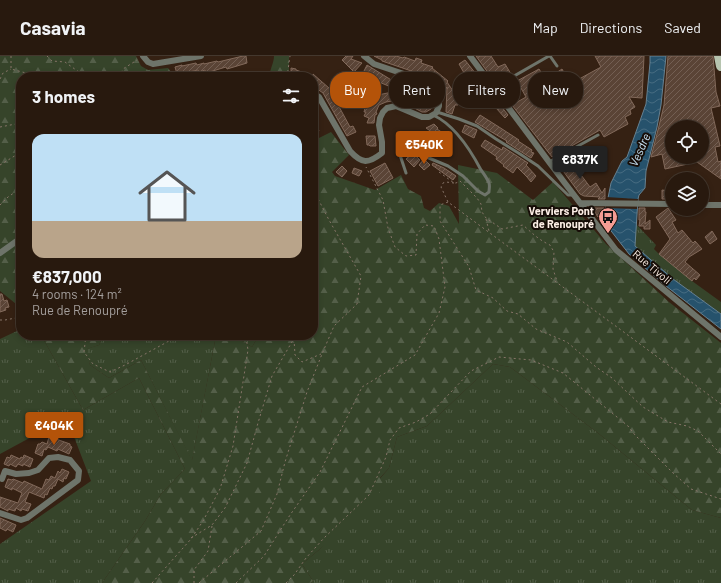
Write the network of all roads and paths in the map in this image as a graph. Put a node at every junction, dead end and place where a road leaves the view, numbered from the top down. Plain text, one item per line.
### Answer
1 (11, 56) edge
2 (47, 56) edge
3 (143, 56) edge
4 (201, 56) edge
5 (290, 56) edge
6 (364, 56) edge
7 (470, 56) edge
8 (550, 56) edge
9 (720, 56) edge
10 (557, 66) dead end
11 (721, 66) edge
12 (11, 69) junction
13 (22, 72) edge
14 (79, 72) edge
15 (122, 72) edge
16 (288, 72) edge
17 (482, 72) edge
18 (520, 73) edge
19 (0, 79) edge
20 (318, 96) edge
21 (508, 108) edge
22 (434, 113) junction
23 (16, 124) edge
24 (0, 128) edge
25 (598, 135) dead end
26 (16, 155) edge
27 (363, 161) junction
28 (549, 162) junction
29 (0, 165) edge
30 (439, 172) dead end
31 (406, 173) dead end
32 (454, 183) junction
33 (16, 191) edge
34 (574, 195) junction
35 (318, 198) edge
36 (448, 202) junction
37 (581, 203) junction
38 (665, 204) edge
39 (0, 205) edge
40 (709, 205) edge
41 (721, 205) edge
42 (486, 218) junction
43 (490, 232) junction
44 (16, 242) edge
45 (0, 253) edge
46 (558, 283) junction
47 (16, 318) edge
48 (0, 320) edge
49 (721, 337) edge
50 (85, 340) edge
51 (171, 340) edge
52 (246, 340) edge
53 (293, 340) edge
54 (294, 340) edge
55 (322, 354) junction
56 (721, 404) edge
57 (721, 454) edge
58 (2, 479) dead end
59 (721, 499) edge
60 (0, 513) edge
61 (212, 525) junction
62 (191, 539) junction
63 (152, 583) edge
64 (194, 583) edge
65 (199, 583) edge
66 (236, 583) edge
67 (286, 583) edge

1 - 12 path
2 - 14 path
3 - 4 street
3 - 15 path
5 - 16 path
6 - 22 street
7 - 17 street, Rue Tivoli
8 - 10 lane
8 - 18 lane
9 - 11 main road
12 - 13 path
12 - 19 path
20 - 27 street
21 - 28 street, Rue Tivoli
22 - 27 street
22 - 31 lane
22 - 34 lane
23 - 24 path
25 - 28 lane
26 - 29 path
27 - 66 path
28 - 34 street, Rue Tivoli
30 - 32 path
32 - 36 path
32 - 42 path
33 - 39 path
34 - 37 street, Rue Tivoli
35 - 55 path
36 - 43 path
36 - 57 path
37 - 38 street
37 - 49 street, Rue Tivoli
40 - 41 street
42 - 43 path
42 - 46 path
43 - 46 path
44 - 45 street
46 - 56 path
47 - 48 path
50 - 51 path
52 - 62 path
53 - 61 path
54 - 55 path
55 - 65 path
58 - 60 street
59 - 67 path
61 - 62 path
61 - 64 path
62 - 63 path

